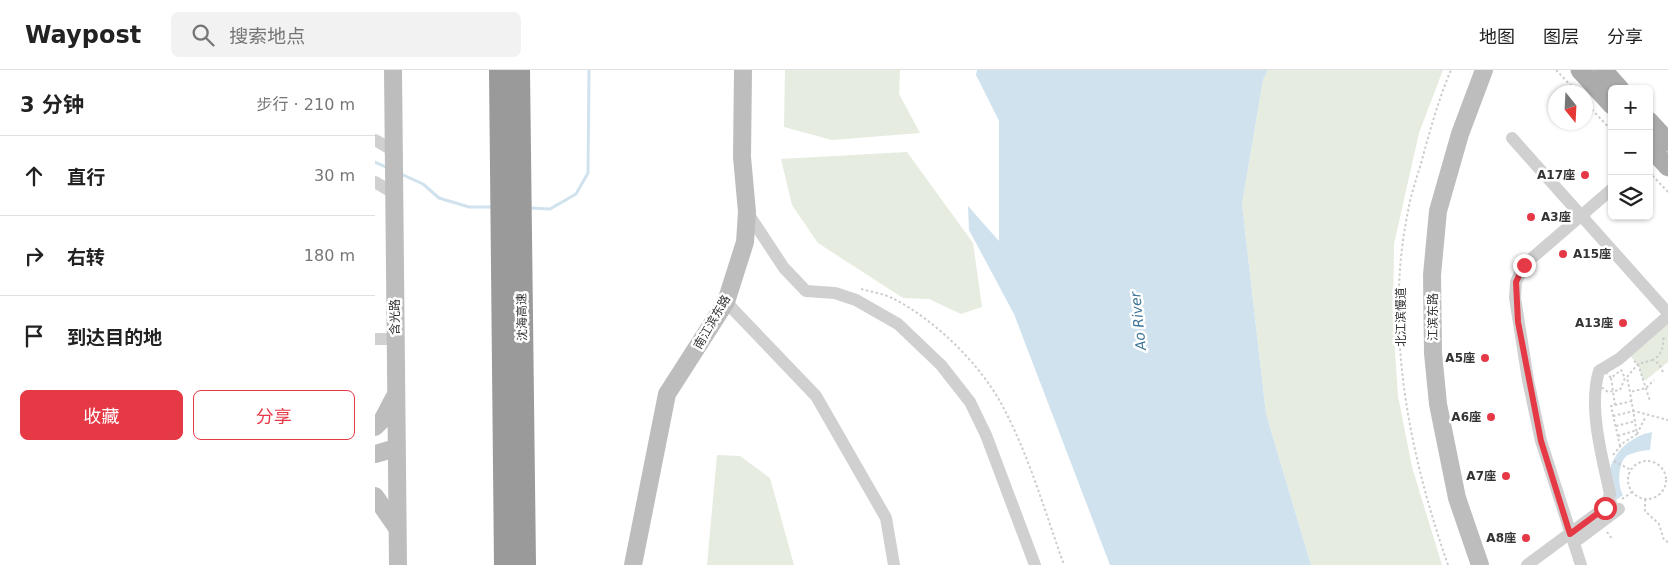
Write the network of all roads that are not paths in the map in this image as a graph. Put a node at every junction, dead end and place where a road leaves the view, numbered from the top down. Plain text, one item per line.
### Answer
1 (393, 70) edge
2 (500, 70) edge
3 (519, 70) edge
4 (743, 70) edge
5 (1485, 70) edge
6 (1581, 70) edge
7 (1603, 70) edge
8 (1616, 85) edge
9 (1608, 100) edge
10 (1653, 125) edge
11 (1512, 138) dead end
12 (375, 140) edge
13 (1668, 142) edge
14 (1653, 150) edge
15 (394, 154) junction
16 (1668, 167) edge
17 (375, 182) edge
18 (395, 190) junction
19 (1608, 192) edge
20 (747, 212) junction
21 (1580, 216) junction
22 (726, 302) junction
23 (1668, 314) edge
24 (375, 339) edge
25 (395, 339) junction
26 (396, 395) junction
27 (375, 427) edge
28 (396, 448) junction
29 (375, 454) edge
30 (375, 496) edge
31 (397, 529) junction
32 (1574, 539) junction
33 (398, 565) edge
34 (505, 565) edge
35 (525, 565) edge
36 (633, 565) edge
37 (894, 565) edge
38 (1035, 565) edge
39 (1480, 565) edge
40 (1527, 565) edge
41 (1581, 565) edge
42 (1588, 565) edge

1 - 15 main road, 含光路
2 - 34 highway, 沈海高速
3 - 35 highway, 沈海高速
4 - 20 main road, 南江滨东路
5 - 39 main road, 江滨东路
6 - 9 main road
7 - 8 main road
10 - 13 main road
11 - 21 street
12 - 15 street
14 - 16 main road
15 - 18 main road, 含光路
17 - 18 street
18 - 25 main road, 含光路
19 - 21 street
20 - 22 main road, 南江滨东路
20 - 38 street
21 - 23 street
21 - 32 street
22 - 36 main road, 南江滨东路
22 - 37 street
23 - 32 street
24 - 25 street
25 - 26 main road, 含光路
26 - 27 main road
26 - 28 main road, 含光路
28 - 29 main road
28 - 31 main road, 含光路
30 - 31 main road
31 - 33 main road, 含光路
32 - 40 street
32 - 41 street
32 - 42 street

